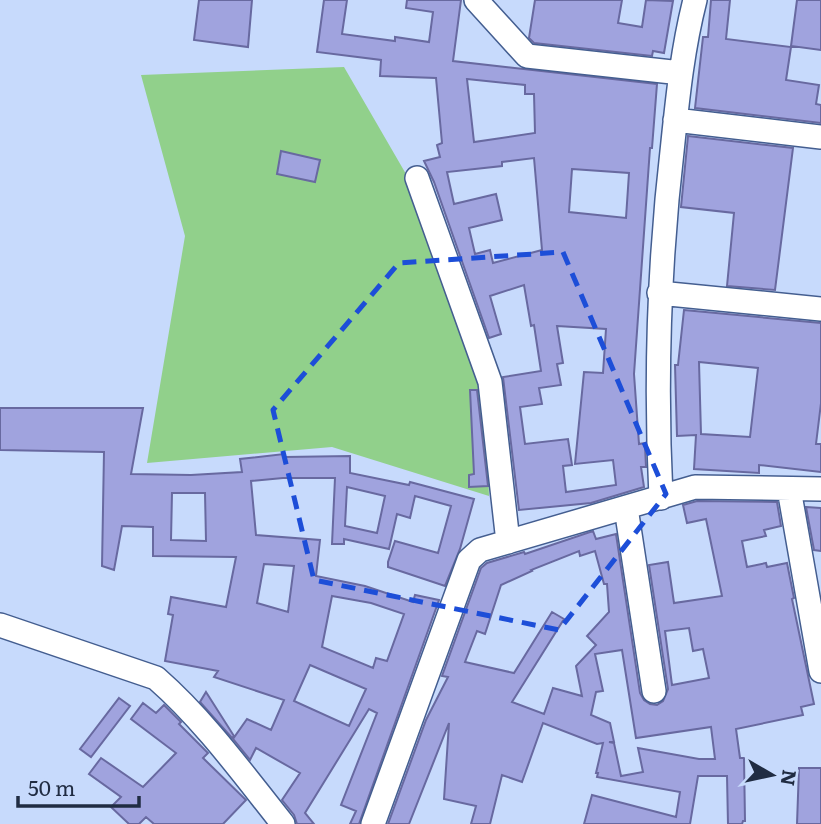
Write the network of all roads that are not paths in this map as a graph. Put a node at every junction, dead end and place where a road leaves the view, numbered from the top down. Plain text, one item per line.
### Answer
1 (476, 0) edge
2 (695, 0) edge
3 (681, 73) junction
4 (676, 120) junction
5 (821, 137) edge
6 (417, 178) dead end
7 (659, 293) junction
8 (821, 309) edge
9 (789, 489) junction
10 (821, 489) edge
11 (661, 498) junction
12 (626, 508) junction
13 (508, 542) junction
14 (0, 625) edge
15 (821, 671) edge
16 (654, 691) dead end
17 (283, 824) edge
18 (373, 824) edge

1 - 3 street
2 - 3 street
3 - 4 street
4 - 5 street
4 - 7 street
6 - 13 street
7 - 8 street
7 - 11 street
9 - 10 street
9 - 11 street
9 - 15 street
11 - 12 street
12 - 13 street
12 - 16 street
13 - 18 street
14 - 17 street

